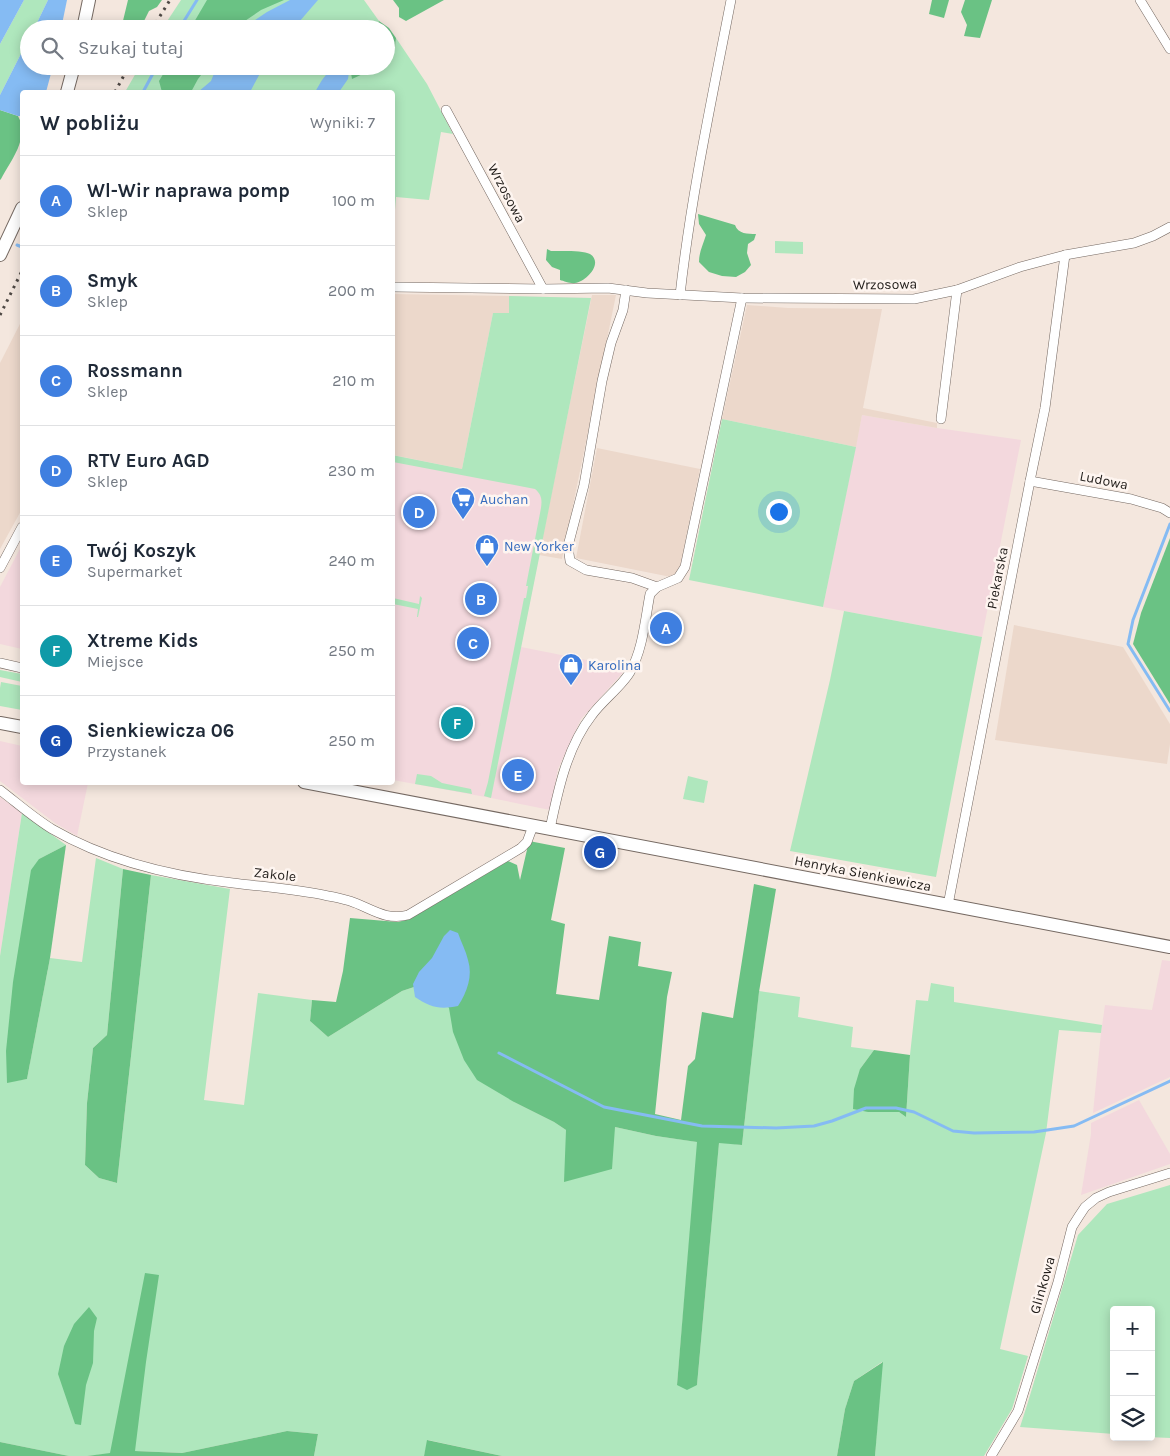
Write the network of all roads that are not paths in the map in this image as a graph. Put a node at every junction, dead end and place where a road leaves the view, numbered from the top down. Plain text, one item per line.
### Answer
1 (89, 0) edge
2 (730, 0) edge
3 (1140, 0) edge
4 (85, 20) edge
5 (1170, 49) edge
6 (72, 75) edge
7 (68, 90) edge
8 (446, 110) dead end
9 (20, 212) edge
10 (1170, 227) edge
11 (0, 255) edge
12 (1065, 255) junction
13 (395, 287) edge
14 (543, 289) junction
15 (626, 290) junction
16 (957, 290) junction
17 (680, 295) junction
18 (742, 298) junction
19 (942, 419) dead end
20 (1030, 480) junction
21 (1170, 513) edge
22 (20, 531) edge
23 (0, 568) edge
24 (657, 587) junction
25 (0, 663) edge
26 (20, 668) edge
27 (0, 723) edge
28 (20, 727) edge
29 (320, 785) edge
30 (0, 790) edge
31 (533, 826) junction
32 (550, 829) junction
33 (948, 905) junction
34 (1170, 947) edge
35 (1170, 1173) edge
36 (991, 1456) edge

1 - 4 main road
2 - 17 street
3 - 5 street
6 - 7 main road
8 - 14 street, Wrzosowa
9 - 11 main road
10 - 12 street, Wrzosowa
12 - 16 street, Wrzosowa
12 - 20 street, Piekarska
13 - 14 street, Wrzosowa
14 - 15 street, Wrzosowa
15 - 17 street, Wrzosowa
15 - 24 street
16 - 18 street, Wrzosowa
16 - 19 street
17 - 18 street, Wrzosowa
18 - 24 street
20 - 21 street, Ludowa
20 - 33 street, Piekarska
22 - 23 street
24 - 32 street
25 - 26 street
27 - 28 main road
29 - 31 main road, Henryka Sienkiewicza
30 - 31 street, Zakole
31 - 32 main road, Henryka Sienkiewicza
32 - 33 main road, Henryka Sienkiewicza
33 - 34 main road, Henryka Sienkiewicza
35 - 36 street, Glinkowa

